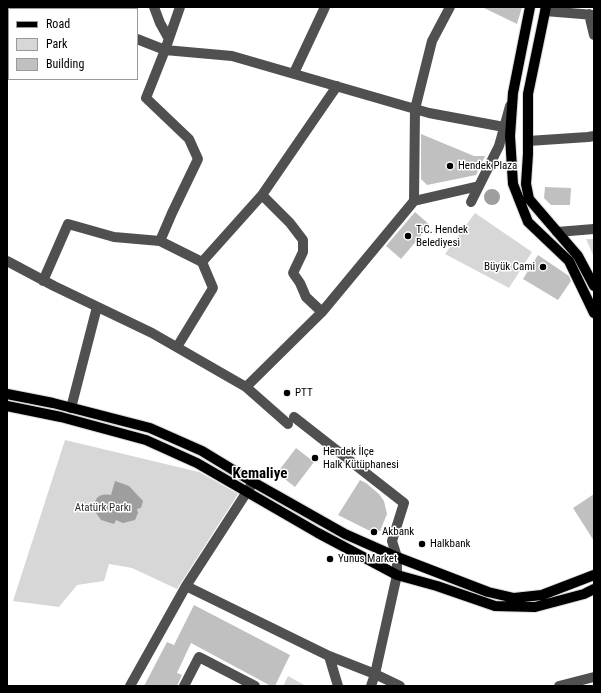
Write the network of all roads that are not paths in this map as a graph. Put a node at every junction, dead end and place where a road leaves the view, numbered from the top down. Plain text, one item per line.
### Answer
1 (154, 7) edge
2 (180, 7) edge
3 (325, 7) edge
4 (450, 7) edge
5 (530, 7) edge
6 (545, 9) edge
7 (592, 14) edge
8 (594, 35) edge
9 (138, 39) edge
10 (169, 39) junction
11 (165, 50) junction
12 (294, 74) junction
13 (338, 86) junction
14 (513, 92) junction
15 (415, 109) junction
16 (504, 127) junction
17 (594, 136) edge
18 (528, 141) junction
19 (479, 186) junction
20 (262, 195) junction
21 (414, 202) junction
22 (471, 202) dead end
23 (594, 229) edge
24 (559, 235) junction
25 (594, 235) edge
26 (160, 241) junction
27 (7, 262) edge
28 (202, 262) junction
29 (43, 281) junction
30 (594, 286) edge
31 (97, 306) junction
32 (322, 312) junction
33 (594, 312) edge
34 (177, 347) junction
35 (246, 387) junction
36 (7, 394) edge
37 (7, 406) edge
38 (71, 408) junction
39 (253, 482) junction
40 (248, 492) junction
41 (397, 557) junction
42 (397, 575) junction
43 (594, 575) edge
44 (186, 586) junction
45 (594, 589) edge
46 (329, 656) junction
47 (375, 674) junction
48 (594, 677) edge
49 (130, 686) edge
50 (184, 686) edge
51 (255, 686) edge
52 (338, 686) edge
53 (370, 686) edge
54 (400, 686) edge
55 (559, 686) edge

1 - 10 street
2 - 10 street
3 - 12 street
4 - 15 street
5 - 14 main road
6 - 7 street
6 - 18 main road
7 - 8 street
9 - 11 street
10 - 11 street
11 - 12 street
11 - 26 street
12 - 13 street
13 - 15 street
13 - 20 street
14 - 16 street
14 - 33 main road
15 - 16 street
15 - 21 street
16 - 19 street
17 - 18 street
18 - 24 main road
19 - 21 street
19 - 22 street
20 - 28 street
20 - 32 street
21 - 32 street
23 - 24 street
24 - 25 street
24 - 30 main road
26 - 28 street
26 - 29 street
27 - 29 street
28 - 34 street
29 - 31 street
31 - 34 street
31 - 38 street
32 - 35 street
34 - 35 street
35 - 41 street
36 - 38 main road
37 - 40 main road
38 - 39 main road
39 - 40 street
39 - 41 main road
40 - 42 main road
40 - 44 street
41 - 42 street
41 - 43 main road
42 - 45 main road
42 - 47 street
44 - 46 street
44 - 49 street
46 - 47 street
46 - 52 street
47 - 53 street
47 - 54 street
48 - 55 street
50 - 51 street

